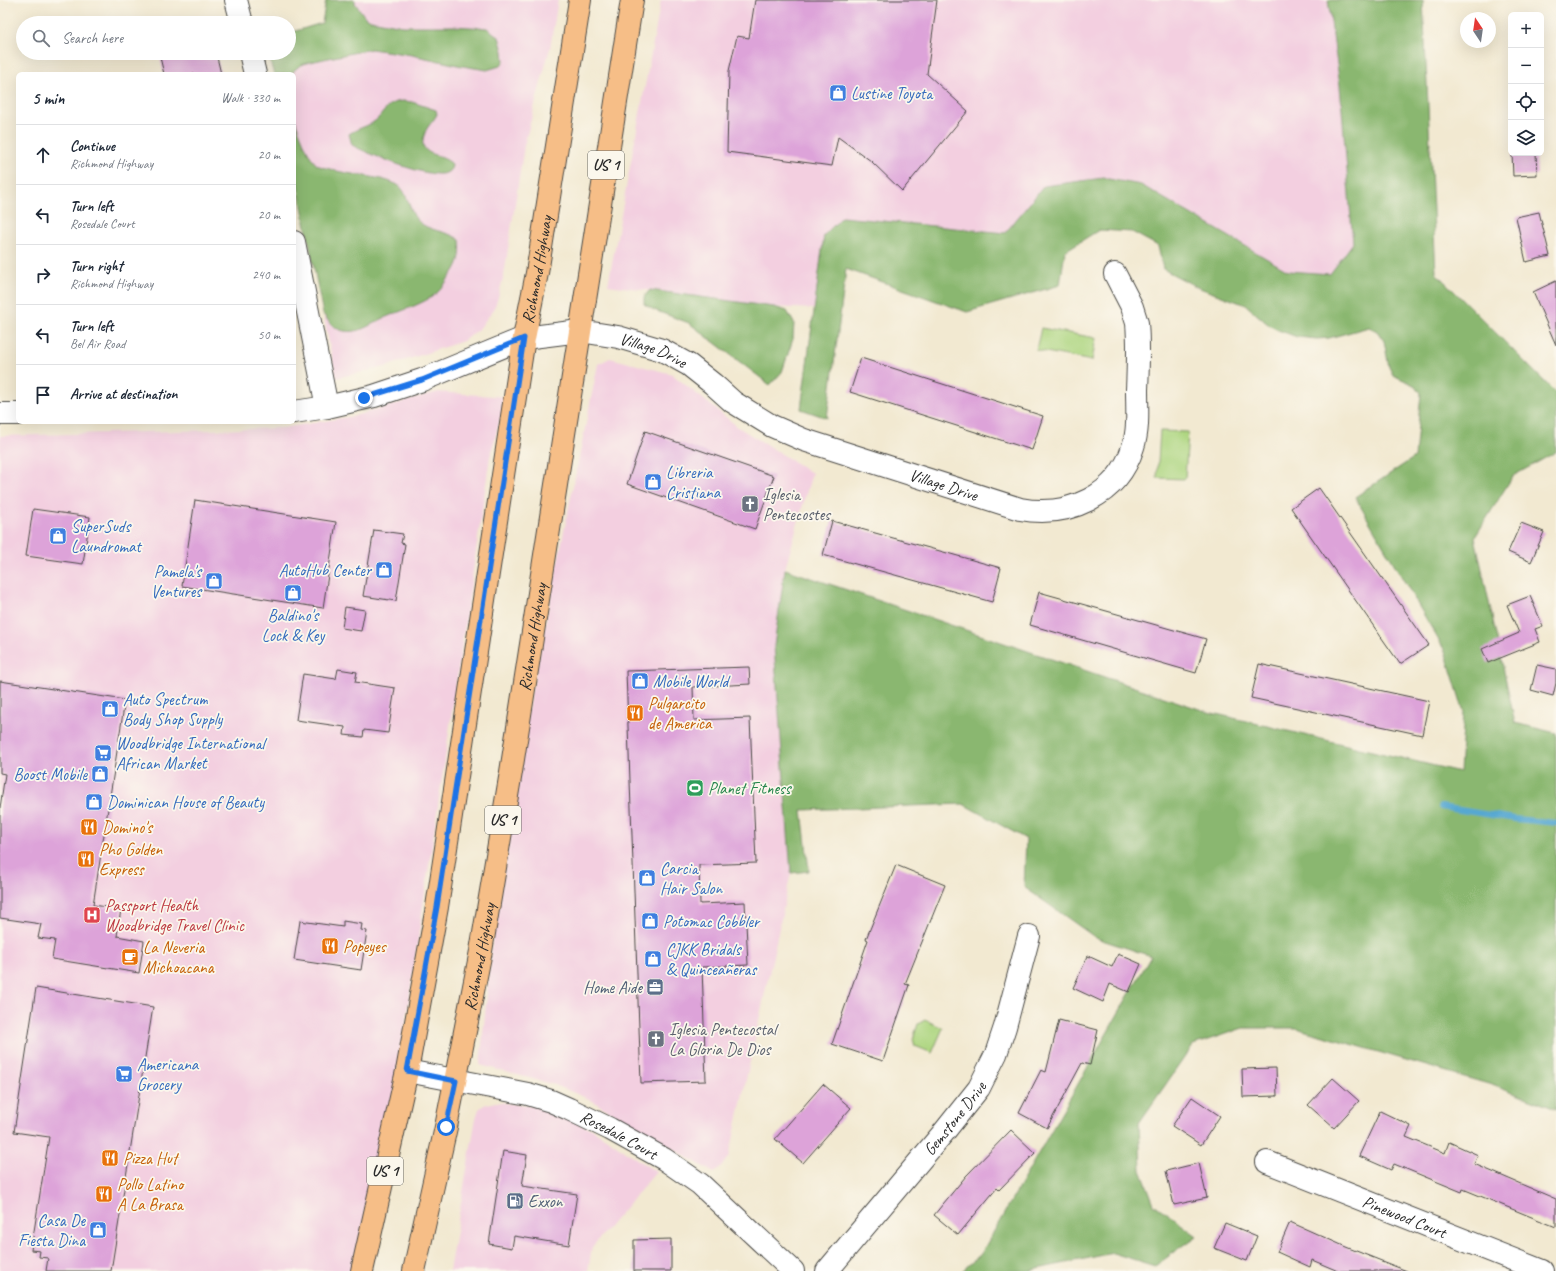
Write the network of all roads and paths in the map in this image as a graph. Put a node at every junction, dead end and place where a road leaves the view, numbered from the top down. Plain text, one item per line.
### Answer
1 (236, 0) edge
2 (580, 0) edge
3 (632, 0) edge
4 (240, 16) edge
5 (252, 60) edge
6 (255, 72) edge
7 (296, 252) edge
8 (1115, 274) dead end
9 (580, 331) junction
10 (524, 338) junction
11 (328, 407) junction
12 (296, 412) edge
13 (0, 414) edge
14 (16, 414) edge
15 (1029, 936) dead end
16 (407, 1071) junction
17 (456, 1081) junction
18 (1267, 1162) dead end
19 (362, 1271) edge
20 (414, 1271) edge
21 (793, 1271) edge
22 (827, 1271) edge
23 (1542, 1271) edge

1 - 4 street
2 - 10 main road, Richmond Highway / US 1
3 - 9 main road, Richmond Highway / US 1
5 - 6 street
7 - 11 street
8 - 9 street, Village Drive
9 - 10 street, Village Drive
9 - 17 main road, Richmond Highway / US 1
10 - 11 street, Village Drive
10 - 16 main road, Richmond Highway / US 1
11 - 12 street, Village Drive
13 - 14 street
15 - 22 street, Gemstone Drive
16 - 17 street, Rosedale Court
16 - 19 main road, Richmond Highway / US 1
17 - 20 main road, Richmond Highway / US 1
17 - 21 street, Rosedale Court
18 - 23 street, Pinewood Court

